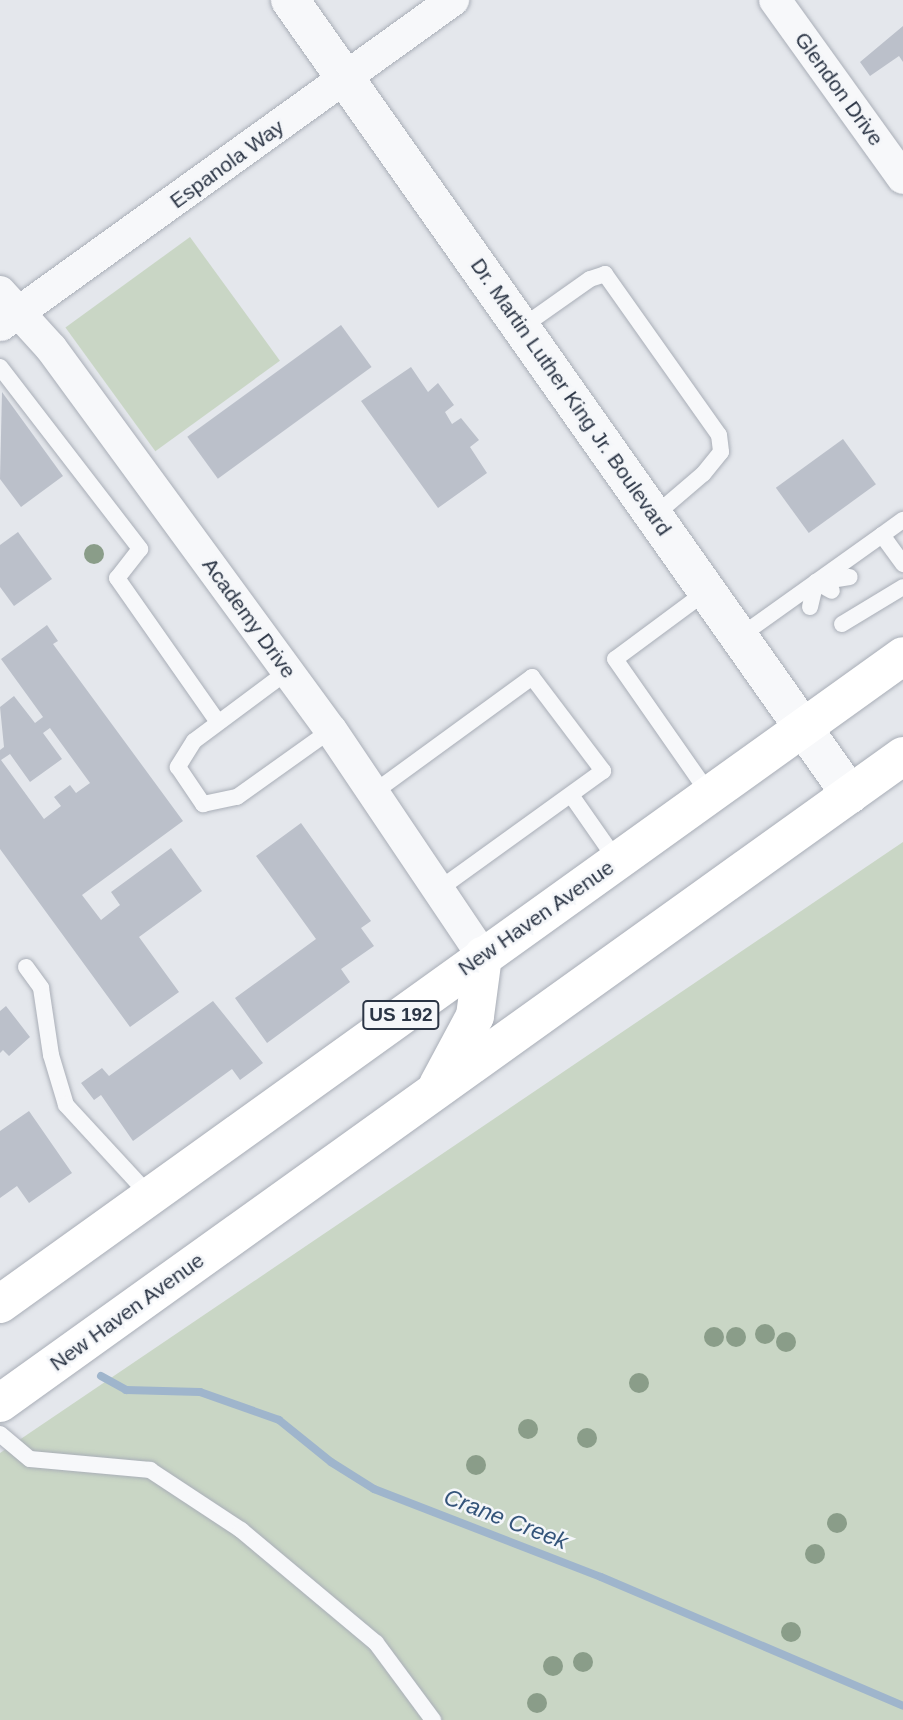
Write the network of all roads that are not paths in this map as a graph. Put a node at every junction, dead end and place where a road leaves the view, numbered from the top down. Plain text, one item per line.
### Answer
1 (290, 0) edge
2 (453, 0) edge
3 (775, 0) edge
4 (347, 77) junction
5 (903, 178) edge
6 (6, 311) edge
7 (522, 327) junction
8 (0, 367) edge
9 (654, 516) junction
10 (903, 520) edge
11 (883, 535) junction
12 (903, 564) edge
13 (850, 578) dead end
14 (816, 582) junction
15 (903, 587) edge
16 (707, 591) junction
17 (832, 591) dead end
18 (810, 607) dead end
19 (842, 624) dead end
20 (739, 637) junction
21 (903, 656) edge
22 (288, 671) junction
23 (218, 722) junction
24 (803, 728) junction
25 (331, 730) junction
26 (903, 756) edge
27 (373, 793) junction
28 (710, 794) junction
29 (850, 794) junction
30 (571, 795) junction
31 (617, 861) junction
32 (438, 890) junction
33 (483, 956) junction
34 (26, 967) dead end
35 (433, 1093) junction
36 (192, 1166) junction
37 (150, 1196) junction
38 (0, 1304) edge
39 (0, 1329) edge
40 (0, 1403) edge
41 (0, 1434) edge
42 (433, 1720) edge

1 - 4 street, Dr. Martin Luther King Jr. Boulevard
2 - 4 street, Espanola Way
3 - 5 street, Glendon Drive
4 - 6 street, Espanola Way
4 - 7 street, Dr. Martin Luther King Jr. Boulevard
6 - 22 street, Academy Drive
7 - 9 street, Dr. Martin Luther King Jr. Boulevard
7 - 9 lane
8 - 23 lane
9 - 16 street, Dr. Martin Luther King Jr. Boulevard
10 - 11 lane
11 - 12 lane
11 - 14 lane
13 - 14 lane
14 - 17 lane
14 - 18 lane
14 - 20 lane
15 - 19 lane
16 - 20 street, Dr. Martin Luther King Jr. Boulevard
16 - 28 lane
20 - 24 street, Dr. Martin Luther King Jr. Boulevard
21 - 24 main road, New Haven Avenue / US 192
22 - 23 lane
22 - 25 street, Academy Drive
23 - 25 lane
24 - 28 main road, New Haven Avenue / US 192
24 - 29 street, Dr. Martin Luther King Jr. Boulevard
25 - 27 street, Academy Drive
26 - 29 main road, New Haven Avenue
27 - 30 lane
27 - 32 street, Academy Drive
28 - 31 main road, New Haven Avenue / US 192
29 - 35 main road, New Haven Avenue
30 - 31 lane
30 - 32 lane
31 - 33 main road, New Haven Avenue / US 192
32 - 33 street, Academy Drive
33 - 35 main road
33 - 36 main road, New Haven Avenue / US 192
34 - 37 lane
35 - 40 main road, New Haven Avenue
36 - 37 main road, New Haven Avenue / US 192
36 - 39 main road
37 - 38 main road, New Haven Avenue / US 192
41 - 42 lane

